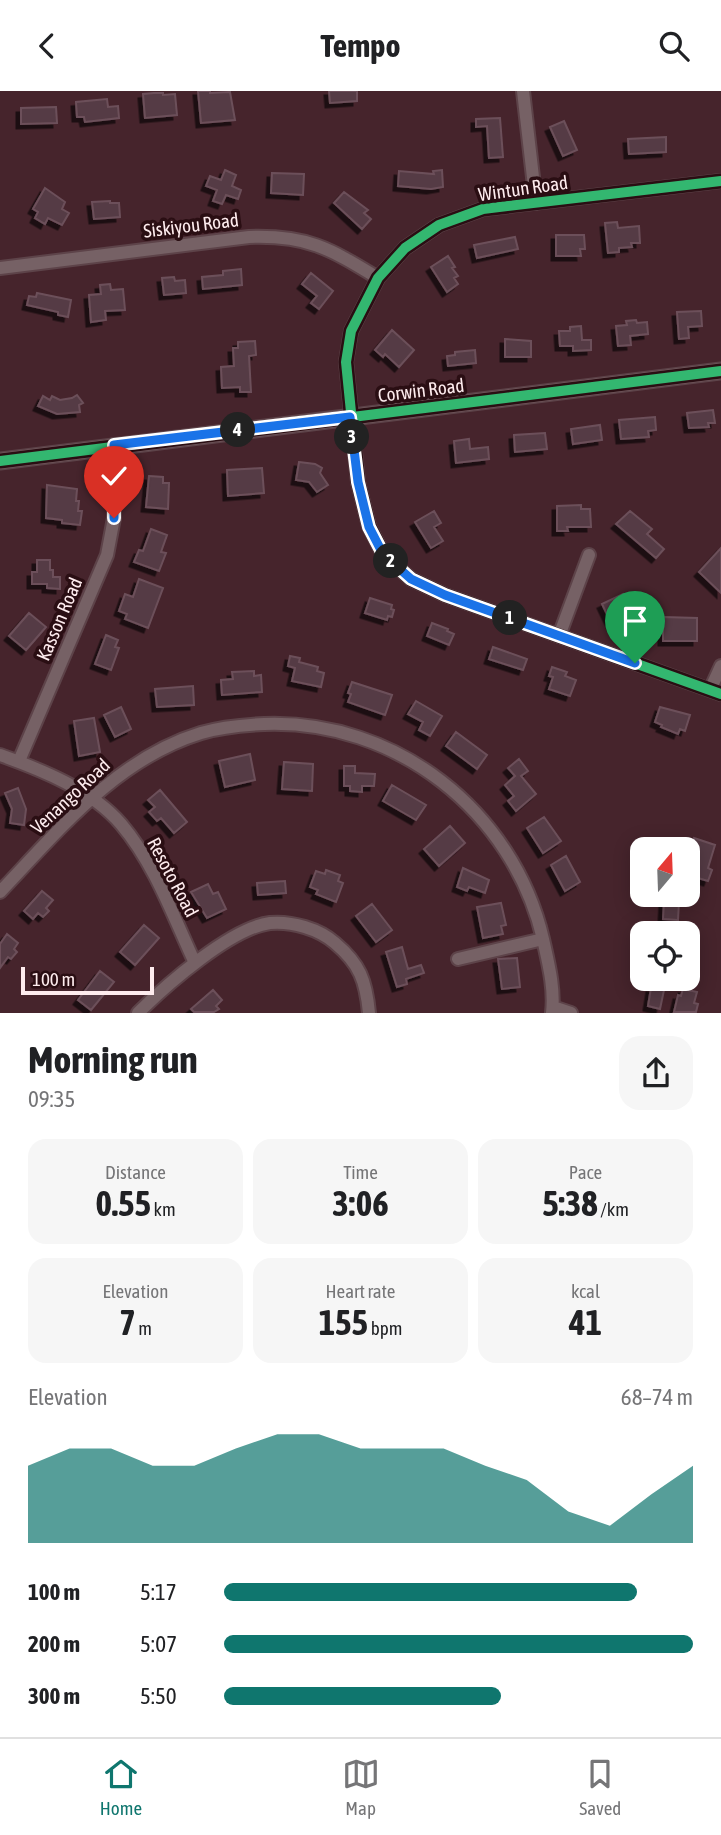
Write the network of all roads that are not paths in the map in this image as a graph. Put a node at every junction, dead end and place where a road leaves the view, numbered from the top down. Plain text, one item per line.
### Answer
1 (523, 91) edge
2 (721, 181) edge
3 (536, 203) junction
4 (0, 268) edge
5 (378, 278) junction
6 (721, 371) edge
7 (350, 417) junction
8 (114, 445) junction
9 (0, 461) edge
10 (589, 555) dead end
11 (559, 636) junction
12 (721, 666) edge
13 (716, 692) edge
14 (0, 755) edge
15 (19, 761) junction
16 (90, 798) junction
17 (0, 892) edge
18 (543, 939) junction
19 (458, 959) dead end
20 (195, 963) junction
21 (553, 1010) edge
22 (138, 1013) edge
23 (369, 1013) edge
24 (570, 1013) edge

1 - 3 street
2 - 3 street, Wintun Road
3 - 5 street, Wintun Road
4 - 5 street, Siskiyou Road
5 - 7 street, Wintun Road
6 - 7 main road, Corwin Road
7 - 8 main road, Corwin Road
7 - 11 street, Wintun Road
8 - 9 main road, Corwin Road
8 - 15 street, Kasson Road
10 - 11 street
11 - 13 street, Wintun Road
12 - 13 street
14 - 15 street, Resoto Road
15 - 16 street, Resoto Road
16 - 17 street, Venango Road
16 - 18 street, Venango Road
16 - 20 street, Resoto Road
18 - 19 street
18 - 21 street, Venango Road
20 - 22 street
20 - 23 street
21 - 24 street

